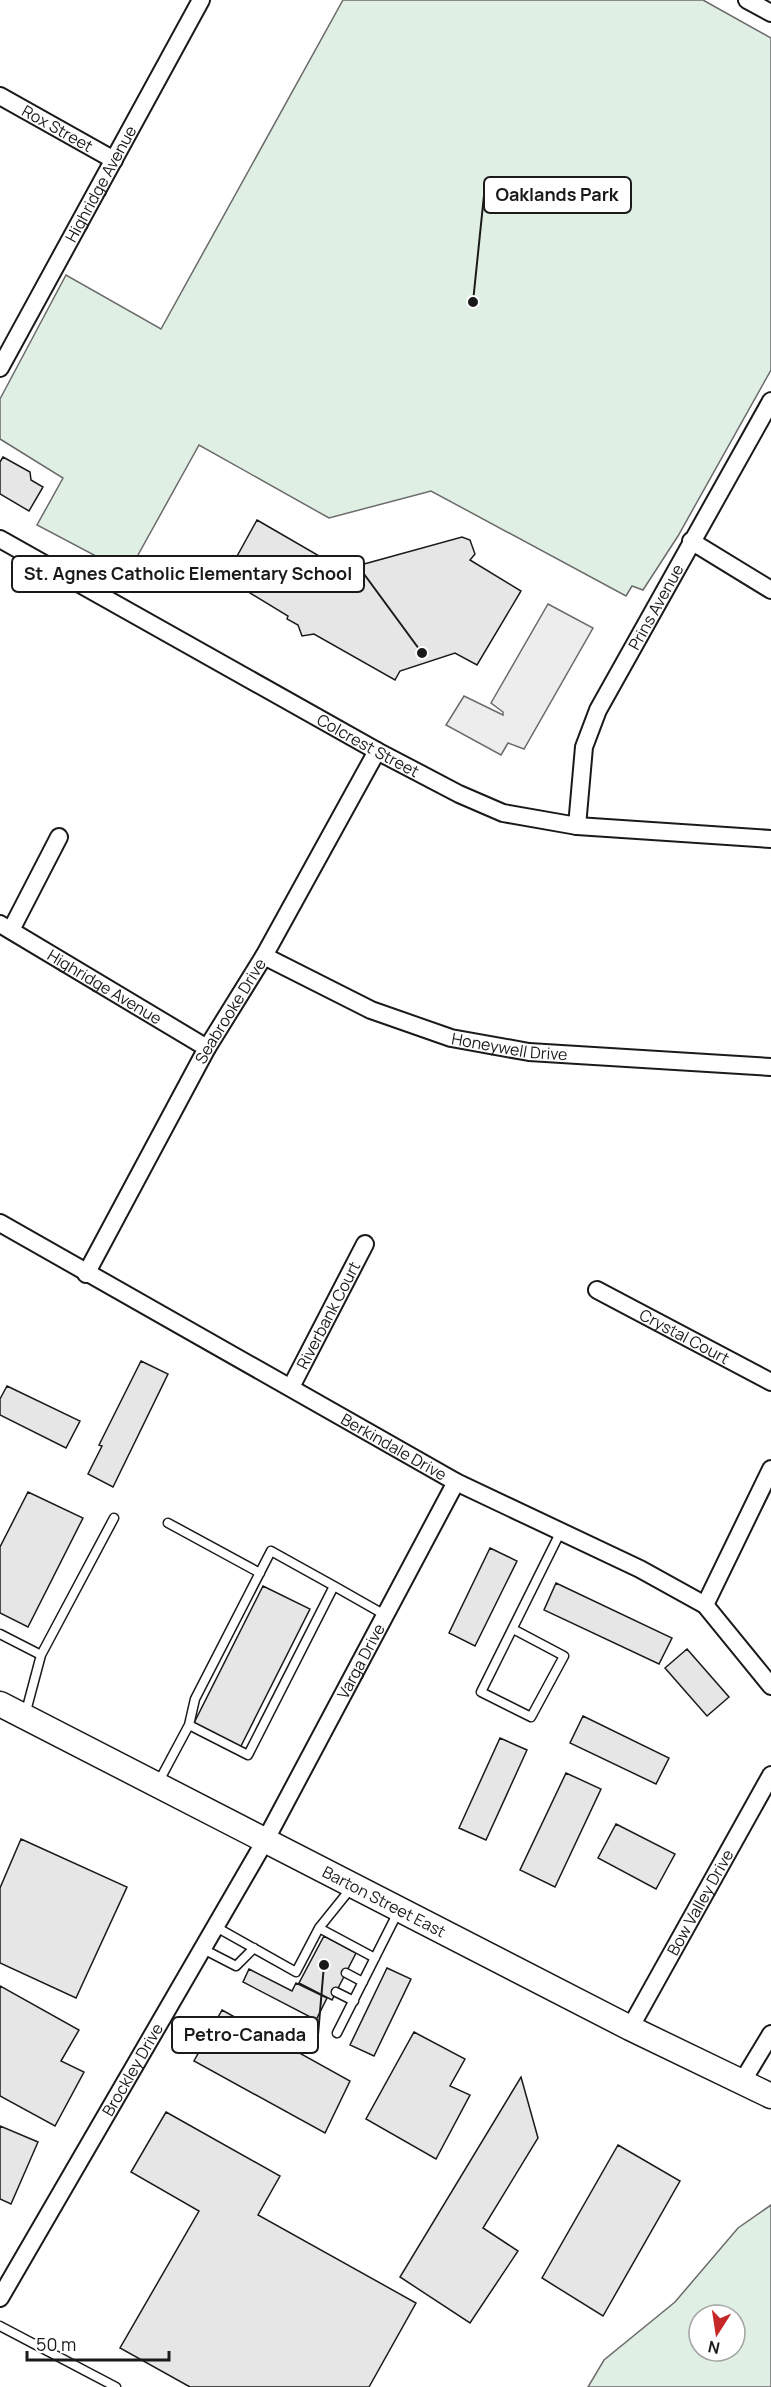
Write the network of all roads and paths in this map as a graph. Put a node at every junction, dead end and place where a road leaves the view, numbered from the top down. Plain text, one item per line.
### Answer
1 (201, 0) edge
2 (747, 0) edge
3 (771, 13) edge
4 (0, 96) edge
5 (114, 160) junction
6 (0, 368) edge
7 (771, 401) edge
8 (0, 539) edge
9 (691, 541) junction
10 (771, 590) edge
11 (377, 751) junction
12 (577, 826) junction
13 (59, 837) dead end
14 (771, 838) edge
15 (6, 927) edge
16 (264, 956) junction
17 (207, 1048) junction
18 (771, 1067) edge
19 (0, 1223) edge
20 (364, 1244) dead end
21 (86, 1274) junction
22 (597, 1290) dead end
23 (771, 1382) edge
24 (291, 1387) junction
25 (771, 1469) edge
26 (456, 1482) junction
27 (114, 1518) dead end
28 (168, 1523) dead end
29 (561, 1532) junction
30 (260, 1573) junction
31 (334, 1586) junction
32 (705, 1605) junction
33 (385, 1615) junction
34 (513, 1629) junction
35 (0, 1634) edge
36 (41, 1655) junction
37 (771, 1686) edge
38 (0, 1704) edge
39 (25, 1717) junction
40 (189, 1725) junction
41 (771, 1775) edge
42 (157, 1785) junction
43 (265, 1841) junction
44 (353, 1886) junction
45 (400, 1910) junction
46 (216, 1927) junction
47 (319, 1928) junction
48 (254, 1948) junction
49 (203, 1949) junction
50 (375, 1958) junction
51 (346, 1973) dead end
52 (363, 1982) junction
53 (336, 1992) dead end
54 (354, 2001) junction
55 (630, 2028) junction
56 (337, 2033) dead end
57 (771, 2034) edge
58 (742, 2082) junction
59 (771, 2096) edge
60 (0, 2298) edge
61 (0, 2326) edge
62 (116, 2387) edge

1 - 5 street, Highridge Avenue
2 - 3 street
4 - 5 street, Rox Street
5 - 6 street, Highridge Avenue
7 - 9 street, Prins Avenue
8 - 11 street, Colcrest Street
9 - 10 street
9 - 12 street, Prins Avenue
11 - 12 street, Colcrest Street
11 - 16 street, Seabrooke Drive
12 - 14 street, Colcrest Street
13 - 15 street
15 - 17 street, Highridge Avenue
16 - 17 street, Seabrooke Drive
16 - 18 street, Honeywell Drive
17 - 21 street, Seabrooke Drive
19 - 21 street, Berkindale Drive
20 - 24 street, Riverbank Court
21 - 24 street, Berkindale Drive
22 - 23 street, Crystal Court
24 - 26 street, Berkindale Drive
25 - 32 street
26 - 29 street, Berkindale Drive
26 - 33 street, Varga Drive
27 - 36 lane
28 - 30 lane
29 - 32 street, Berkindale Drive
29 - 34 lane
30 - 31 lane
30 - 40 lane
31 - 33 lane
31 - 40 lane
32 - 37 street, Berkindale Drive
33 - 43 street, Varga Drive
34 - 34 lane
35 - 36 lane
36 - 39 lane
38 - 39 main road, Barton Street East
39 - 42 main road, Barton Street East
40 - 42 lane
41 - 55 street, Bow Valley Drive
42 - 43 main road, Barton Street East
43 - 44 main road, Barton Street East
43 - 46 street, Brockley Drive
44 - 45 main road, Barton Street East
44 - 47 lane
45 - 50 lane
45 - 55 main road, Barton Street East
46 - 48 lane
46 - 49 street, Brockley Drive
47 - 48 lane
47 - 50 lane
48 - 49 lane
49 - 60 street, Brockley Drive
50 - 52 lane
51 - 52 lane
52 - 54 lane
53 - 54 lane
54 - 56 lane
55 - 58 main road, Barton Street East
57 - 58 street
58 - 59 main road, Barton Street East
61 - 62 lane

